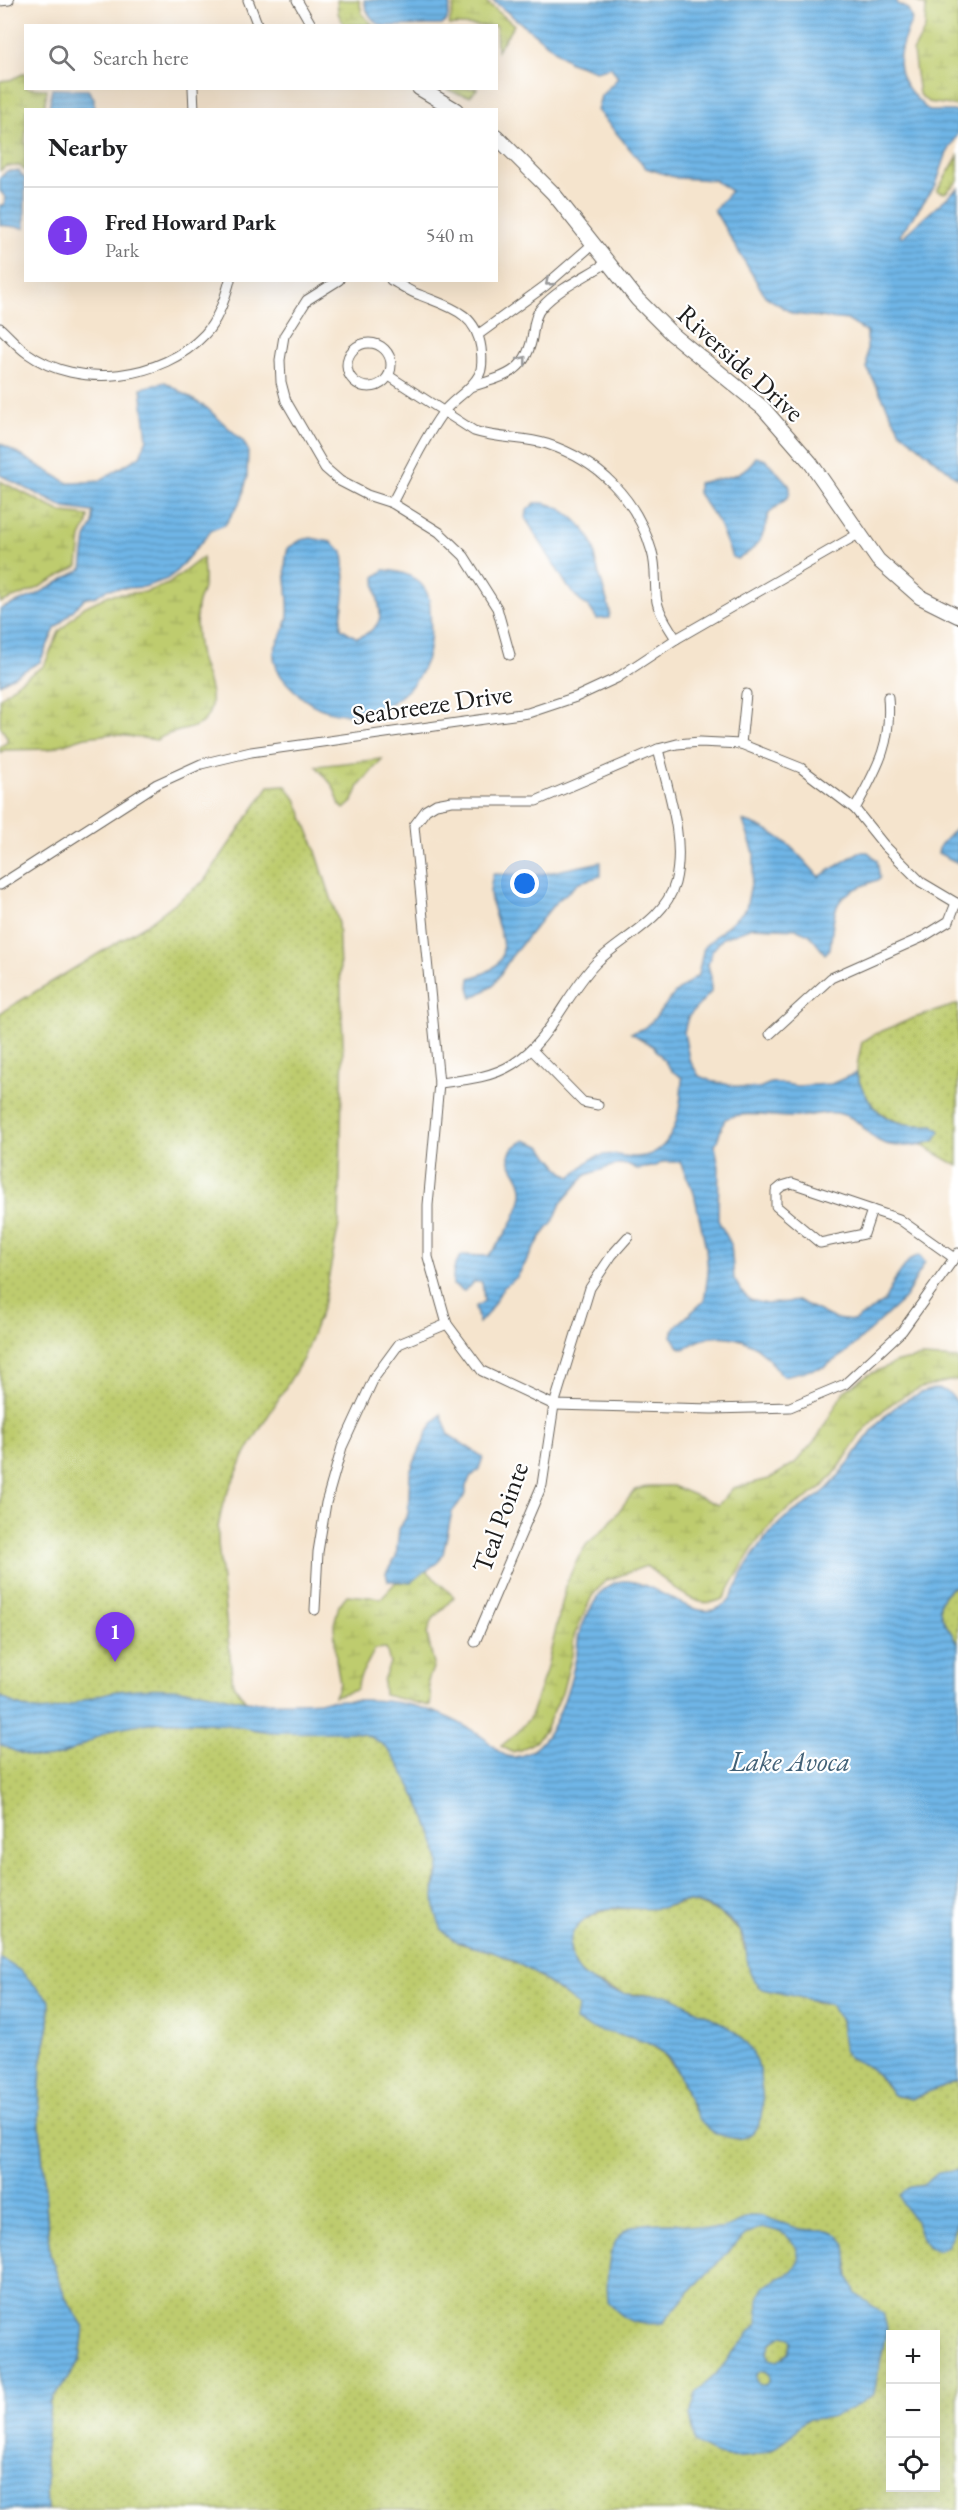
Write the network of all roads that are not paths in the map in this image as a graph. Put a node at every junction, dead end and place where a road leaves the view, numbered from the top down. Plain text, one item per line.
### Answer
1 (9, 0) edge
2 (248, 0) edge
3 (297, 0) edge
4 (0, 1) edge
5 (257, 24) edge
6 (311, 24) edge
7 (193, 90) edge
8 (422, 90) edge
9 (194, 108) edge
10 (453, 108) edge
11 (498, 137) edge
12 (593, 244) junction
13 (608, 262) junction
14 (229, 282) edge
15 (336, 282) edge
16 (395, 282) edge
17 (0, 328) edge
18 (479, 334) junction
19 (389, 376) junction
20 (473, 386) junction
21 (443, 412) junction
22 (392, 503) junction
23 (860, 533) junction
24 (958, 616) edge
25 (676, 639) junction
26 (510, 655) dead end
27 (746, 694) dead end
28 (888, 697) dead end
29 (741, 744) junction
30 (658, 749) junction
31 (855, 809) junction
32 (0, 885) edge
33 (957, 904) edge
34 (770, 1034) dead end
35 (532, 1050) junction
36 (439, 1083) junction
37 (598, 1105) dead end
38 (872, 1210) junction
39 (628, 1237) dead end
40 (956, 1255) edge
41 (447, 1324) junction
42 (554, 1405) junction
43 (315, 1611) dead end
44 (475, 1642) dead end

1 - 4 street
2 - 5 street
3 - 6 street
7 - 9 street
8 - 10 street
11 - 12 street, Riverside Drive
12 - 13 street, Riverside Drive
12 -> 18 street
20 -> 13 street
13 - 23 street, Riverside Drive
14 - 17 street
15 - 22 street
16 - 18 street
18 - 20 street
19 - 19 street
19 - 21 street
20 - 21 street
21 - 22 street
21 - 25 street
22 - 26 street
23 - 24 street, Riverside Drive
23 - 25 street, Seabreeze Drive
25 - 32 street, Seabreeze Drive
27 - 29 street
28 - 31 street
29 - 30 street
29 - 31 street
30 - 35 street
30 - 36 street
31 - 33 street
33 - 34 street
35 - 36 street
35 - 37 street
36 - 41 street
38 - 38 street
38 - 40 street
39 - 42 street, Teal Pointe
40 - 42 street
41 - 42 street
41 - 43 street
42 - 44 street, Teal Pointe

